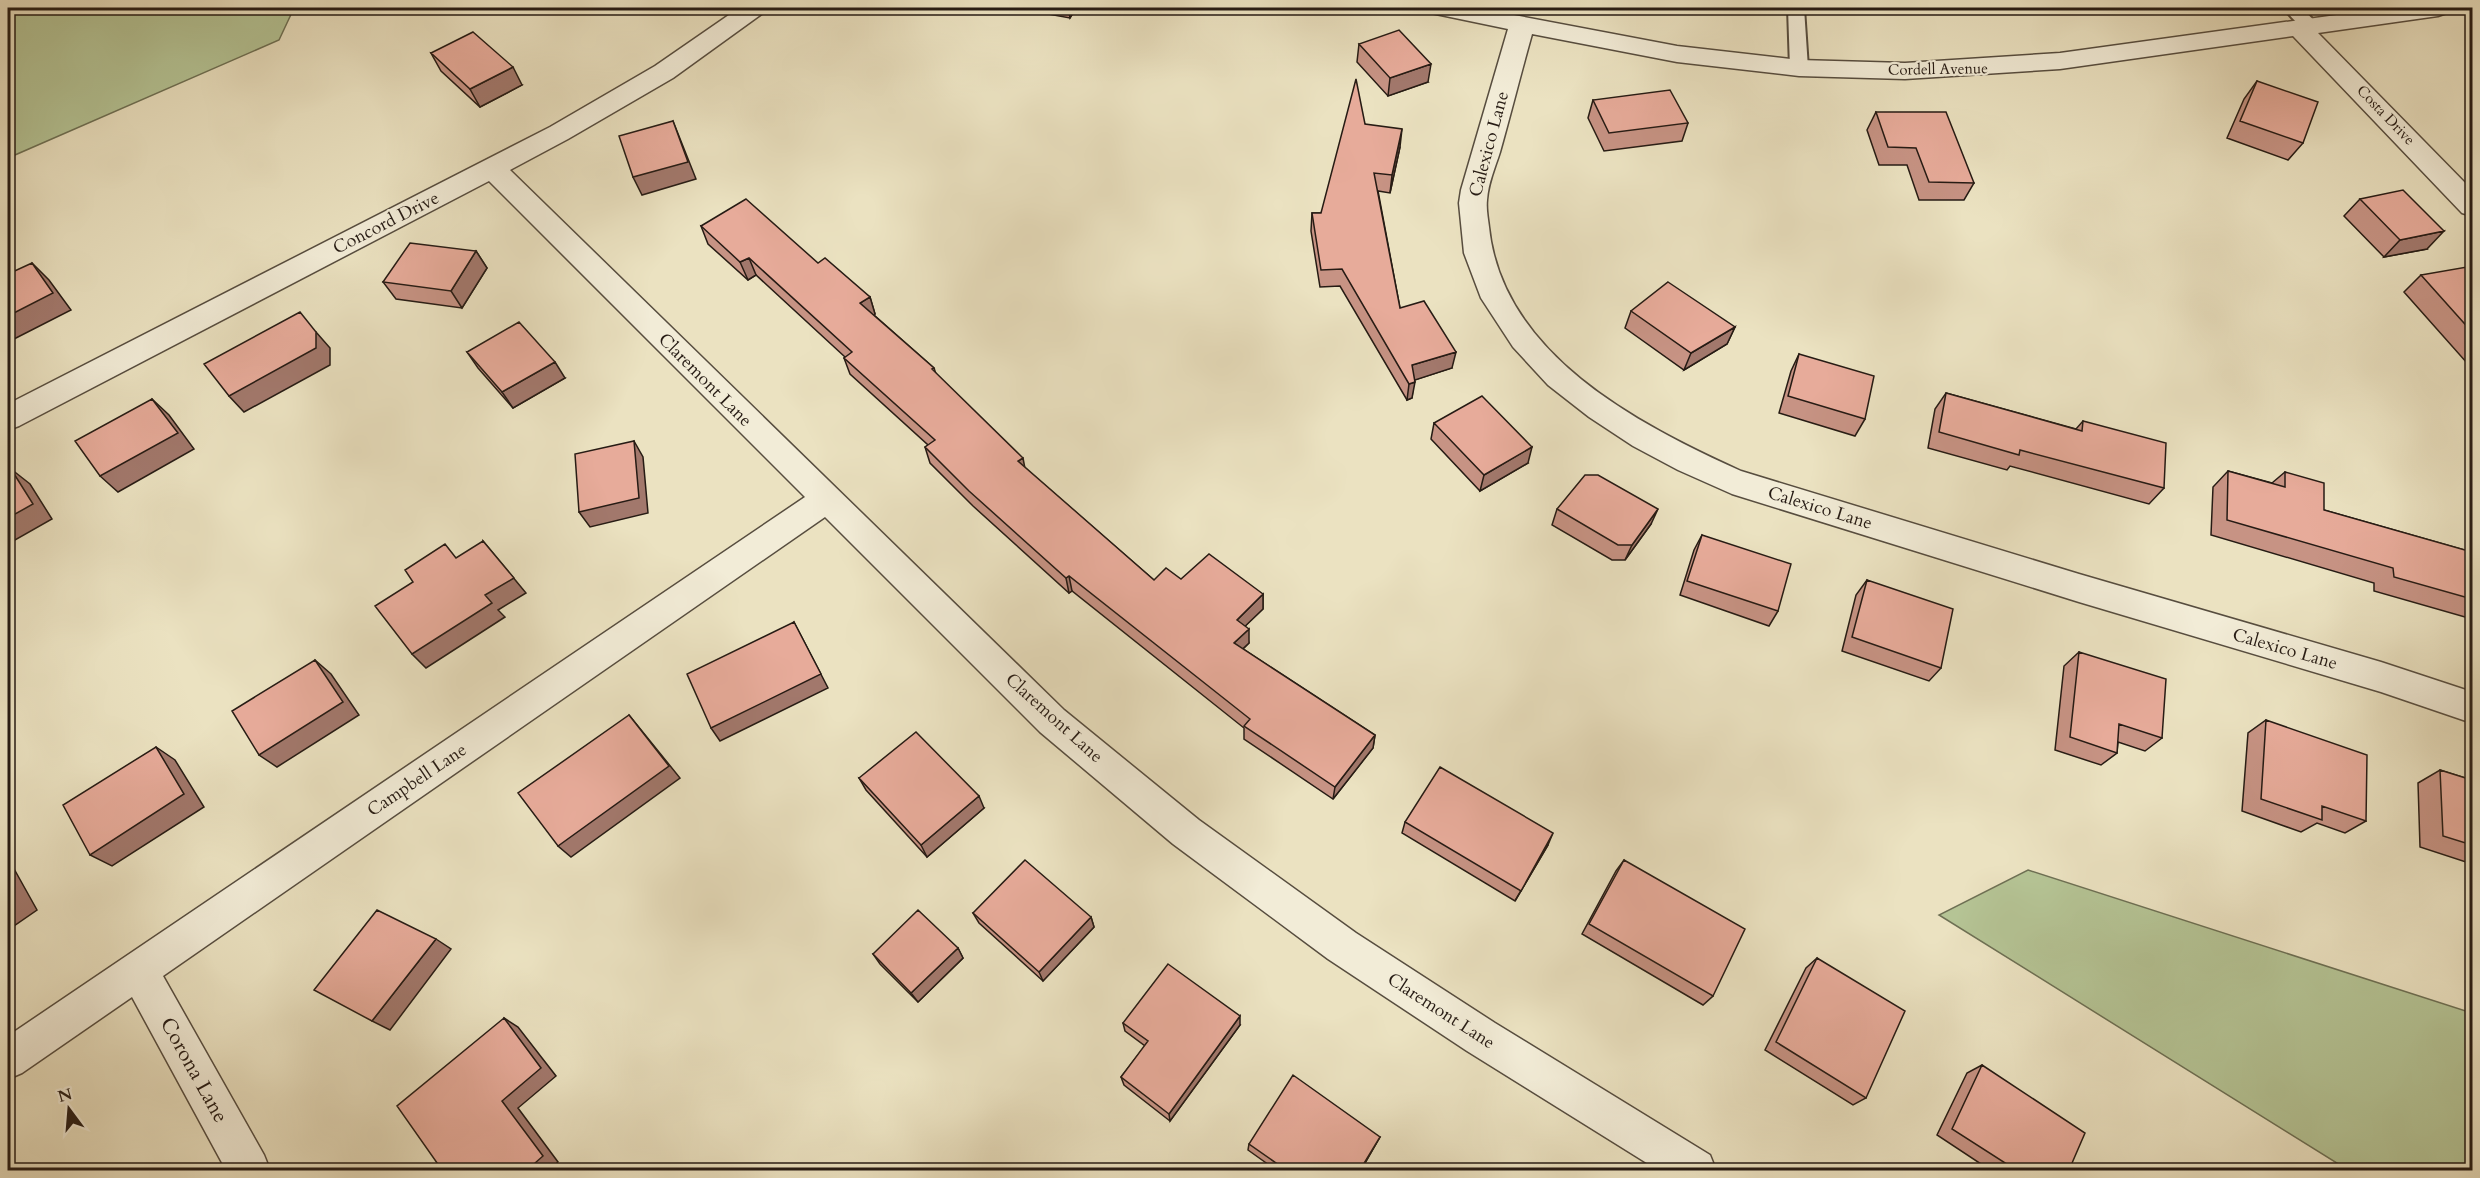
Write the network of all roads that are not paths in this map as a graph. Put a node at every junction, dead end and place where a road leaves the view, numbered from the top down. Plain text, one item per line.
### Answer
1 (753, 8) edge
2 (1440, 8) edge
3 (1796, 8) edge
4 (2438, 8) edge
5 (1506, 17) edge
6 (2300, 20) edge
7 (1800, 68) junction
8 (492, 168) junction
9 (2472, 206) edge
10 (8, 418) edge
11 (826, 500) junction
12 (2472, 708) edge
13 (138, 970) junction
14 (8, 1059) edge
15 (249, 1170) edge
16 (1695, 1170) edge

1 - 8 street, Concord Drive
2 - 5 street, Cordell Avenue
3 - 7 lane
4 - 6 street, Cordell Avenue
5 - 7 street, Cordell Avenue
5 - 12 street, Calexico Lane
6 - 7 street, Cordell Avenue
6 - 9 street, Costa Drive
8 - 10 street, Concord Drive
8 - 11 street, Claremont Lane
11 - 13 street, Campbell Lane
11 - 16 street, Claremont Lane
13 - 14 street, Campbell Lane
13 - 15 street, Corona Lane

